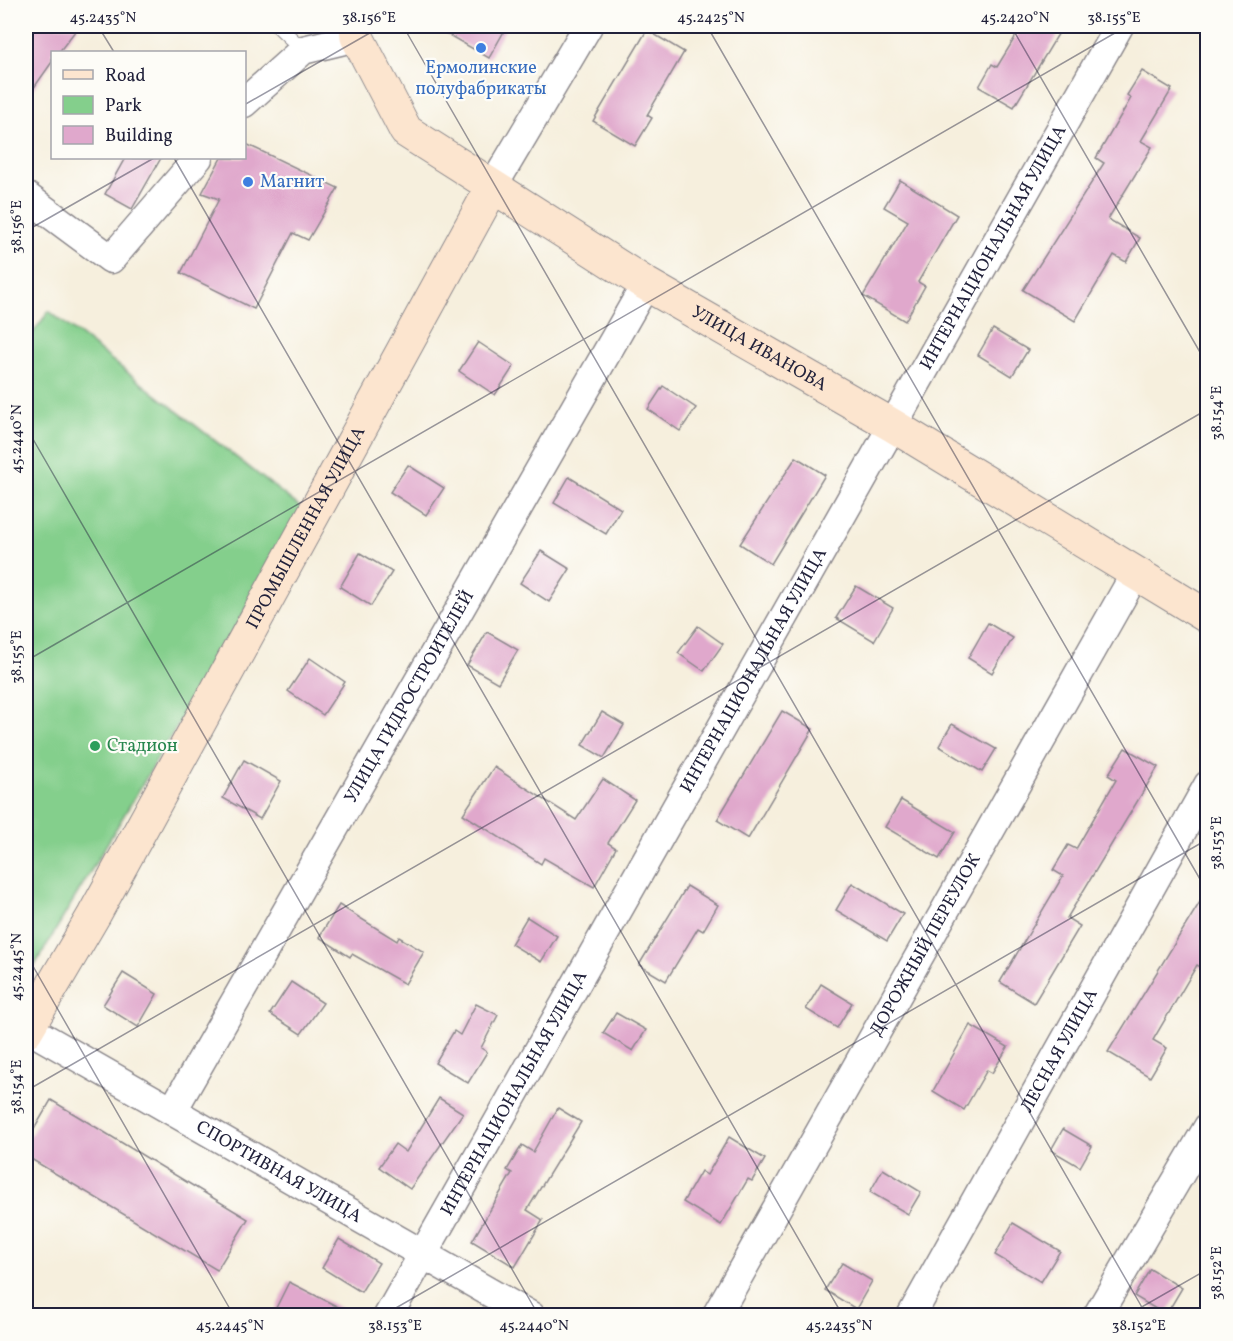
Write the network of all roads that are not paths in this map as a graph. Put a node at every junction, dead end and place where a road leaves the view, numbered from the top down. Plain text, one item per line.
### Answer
1 (278, 26) edge
2 (588, 26) edge
3 (1119, 26) edge
4 (357, 31) edge
5 (303, 50) junction
6 (246, 101) edge
7 (197, 159) edge
8 (492, 188) junction
9 (26, 196) edge
10 (646, 284) junction
11 (892, 425) junction
12 (1135, 574) junction
13 (1208, 616) edge
14 (1208, 785) edge
15 (26, 1029) edge
16 (173, 1110) junction
17 (1208, 1127) edge
18 (423, 1253) junction
19 (388, 1316) edge
20 (531, 1316) edge
21 (716, 1316) edge
22 (911, 1316) edge
23 (1097, 1316) edge

1 - 5 lane
2 - 8 street, ПРОМЫШЛЕННАЯ УЛИЦА
3 - 11 street, ИНТЕРНАЦИОНАЛЬНАЯ УЛИЦА
4 - 5 street
4 - 8 street, УЛИЦА ИВАНОВА
5 - 6 street
7 - 9 street
8 - 10 street, УЛИЦА ИВАНОВА
8 - 15 street, ПРОМЫШЛЕННАЯ УЛИЦА
10 - 11 street, УЛИЦА ИВАНОВА
10 - 16 street, УЛИЦА ГИДРОСТРОИТЕЛЕЙ
11 - 12 street, УЛИЦА ИВАНОВА
11 - 18 street, ИНТЕРНАЦИОНАЛЬНАЯ УЛИЦА
12 - 13 street, УЛИЦА ИВАНОВА
12 - 21 street, ДОРОЖНЫЙ ПЕРЕУЛОК
14 - 22 street, ЛЕСНАЯ УЛИЦА
15 - 16 street, СПОРТИВНАЯ УЛИЦА
16 - 18 street, СПОРТИВНАЯ УЛИЦА
17 - 23 street
18 - 19 street, ИНТЕРНАЦИОНАЛЬНАЯ УЛИЦА
18 - 20 street, СПОРТИВНАЯ УЛИЦА

